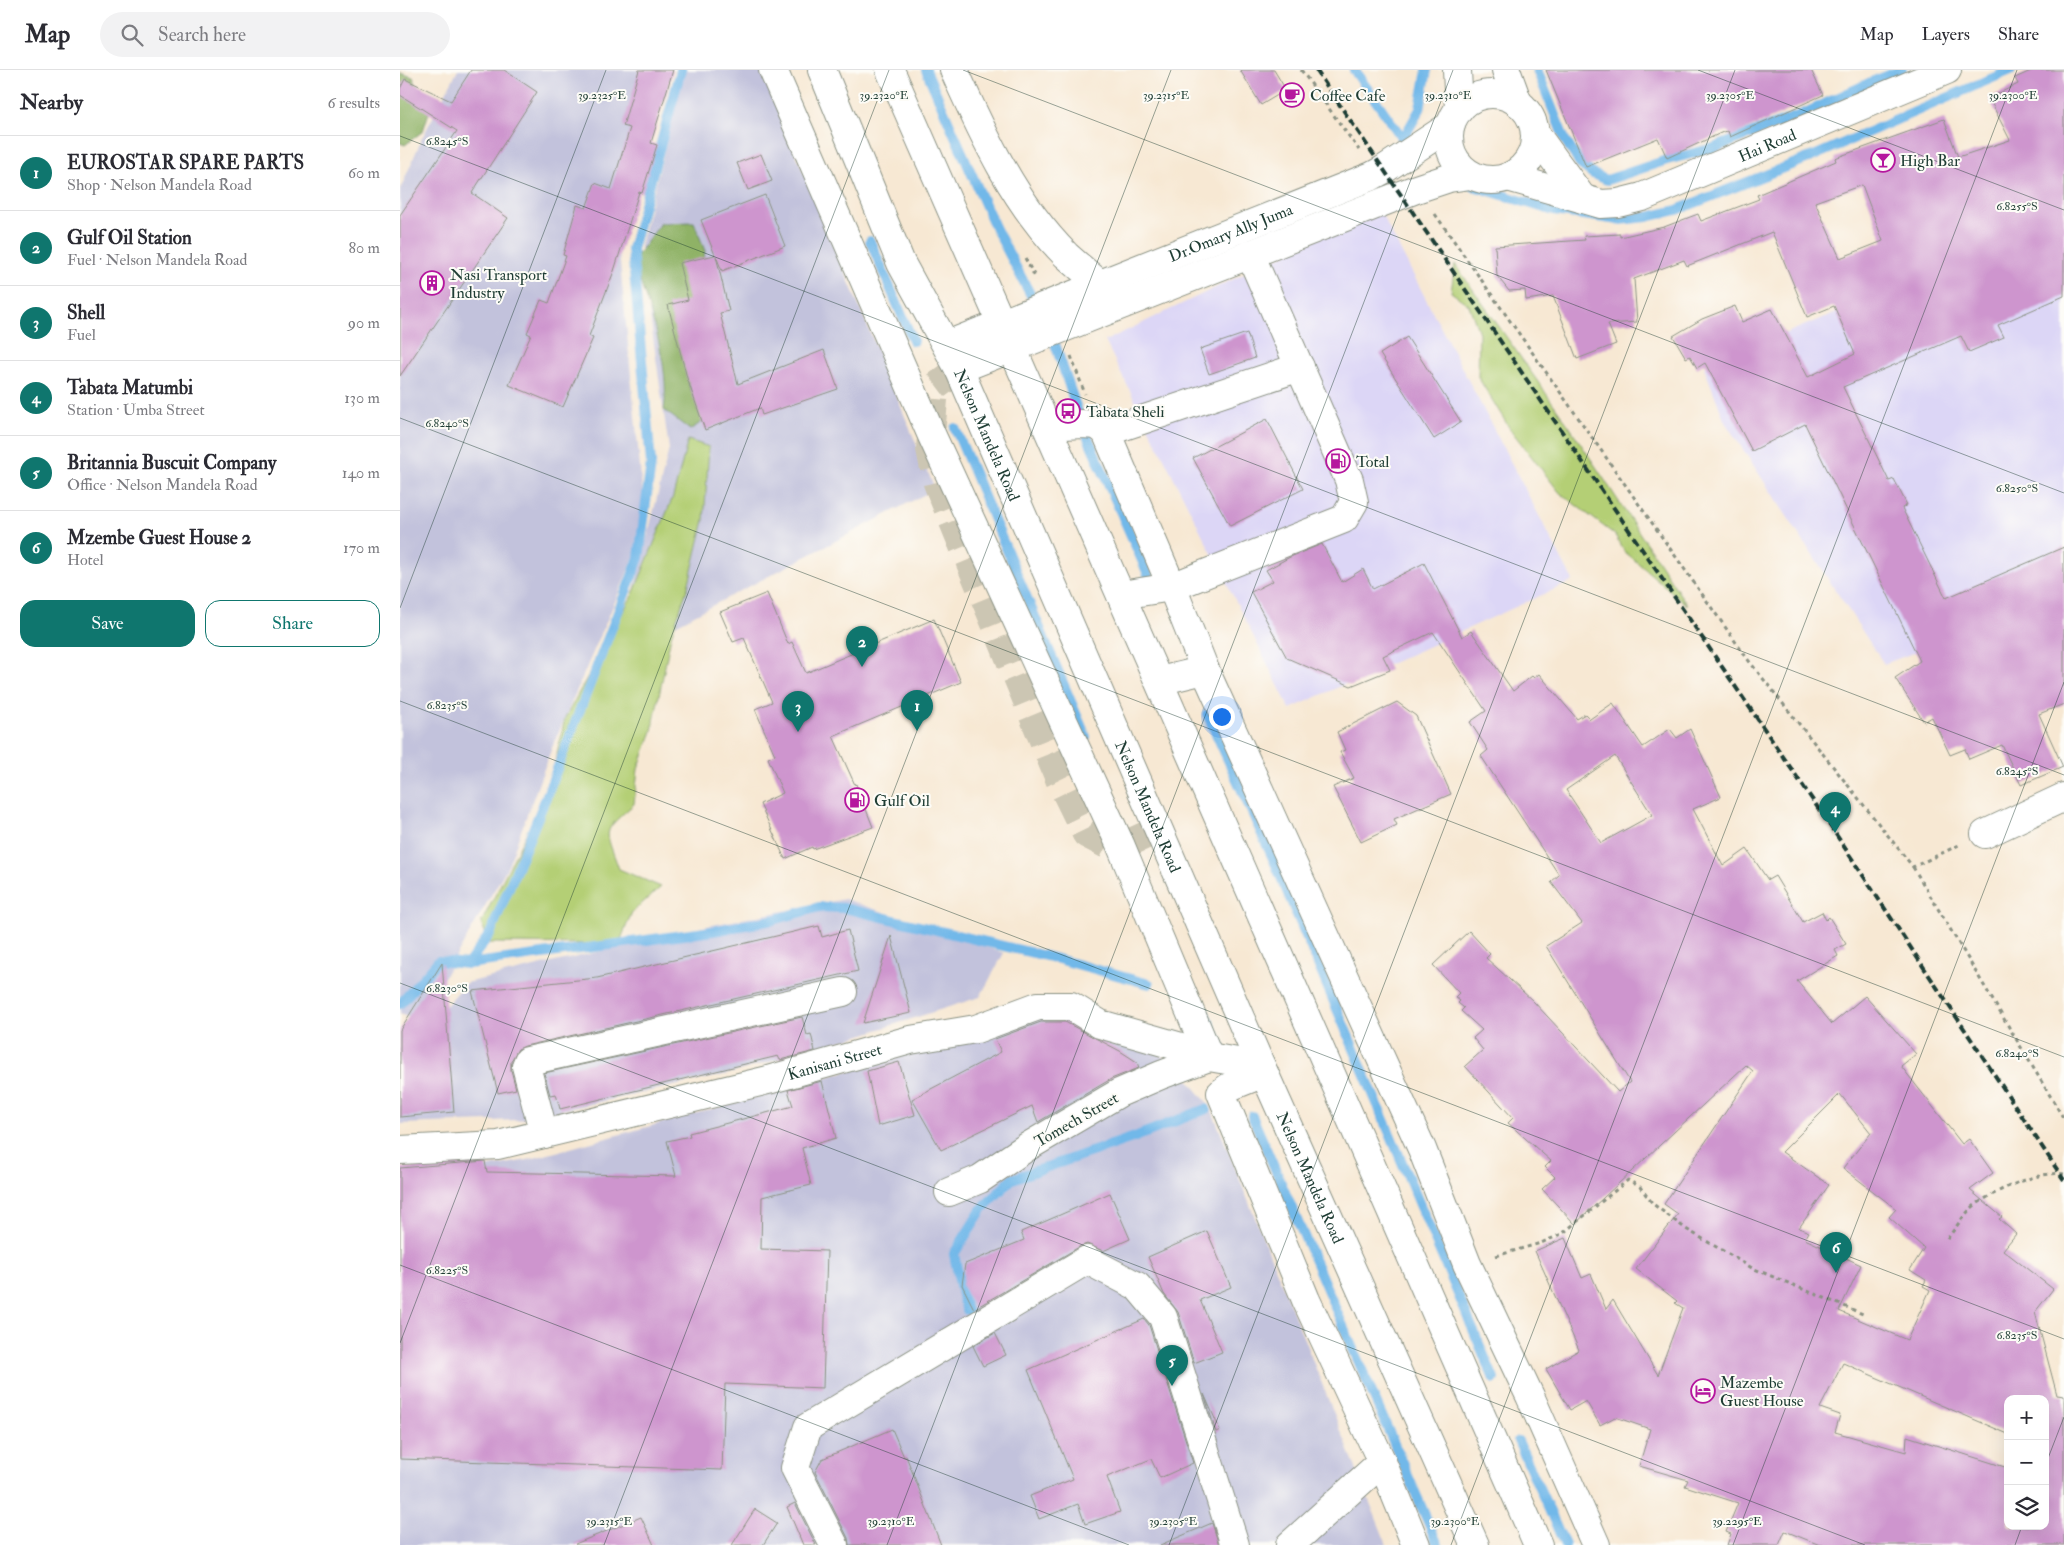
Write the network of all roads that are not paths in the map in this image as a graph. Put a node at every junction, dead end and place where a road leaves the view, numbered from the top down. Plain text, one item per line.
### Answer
1 (773, 70) edge
2 (822, 70) edge
3 (890, 70) edge
4 (954, 70) edge
5 (1457, 70) edge
6 (1506, 70) edge
7 (1946, 70) edge
8 (1518, 103) junction
9 (1455, 117) junction
10 (1535, 132) junction
11 (1471, 175) junction
12 (1508, 177) junction
13 (1583, 199) junction
14 (1250, 254) junction
15 (1101, 285) junction
16 (1007, 335) junction
17 (947, 345) junction
18 (1300, 367) junction
19 (959, 369) junction
20 (1047, 426) junction
21 (1106, 432) junction
22 (1172, 587) junction
23 (1121, 595) junction
24 (1205, 670) junction
25 (1159, 681) junction
26 (2064, 797) edge
27 (1985, 834) road end
28 (843, 992) dead end
29 (1209, 1057) junction
30 (1262, 1070) junction
31 (544, 1134) junction
32 (400, 1150) edge
33 (949, 1192) dead end
34 (1382, 1462) junction
35 (834, 1545) edge
36 (1235, 1545) edge
37 (1290, 1545) edge
38 (1416, 1545) edge
39 (1475, 1545) edge
40 (1538, 1545) edge
41 (1596, 1545) edge

1 - 29 main road
2 - 17 main road, Nelson Mandela Road
3 - 16 main road
4 - 15 main road
5 - 9 main road
6 - 8 main road
7 - 13 main road, Hai Road
8 - 9 main road
8 - 10 main road
9 - 11 main road
9 - 15 main road, Dr.Omary Ally Juma
10 - 12 main road
10 - 13 main road
11 - 12 main road
11 - 14 main road, Dr.Omary Ally Juma
12 - 13 main road, Hai Road
14 - 16 main road, Dr.Omary Ally Juma
14 - 18 main road
15 - 16 main road, Dr.Omary Ally Juma
16 - 17 main road
16 - 19 main road
16 - 20 main road
17 - 19 main road, Nelson Mandela Road
18 - 21 main road
18 - 22 main road
19 - 30 main road, Nelson Mandela Road
20 - 21 main road
20 - 23 main road
21 - 22 main road
22 - 23 main road
22 - 24 main road
23 - 25 main road
24 - 25 main road
24 - 41 main road
25 - 40 main road
26 - 27 main road
28 - 31 main road
29 - 30 main road, Kanisani Street
29 - 31 main road, Kanisani Street
29 - 33 main road, Tomech Street
30 - 34 main road
30 - 39 main road, Nelson Mandela Road
31 - 32 main road, Kanisani Street
34 - 37 main road
34 - 38 main road
35 - 36 main road

